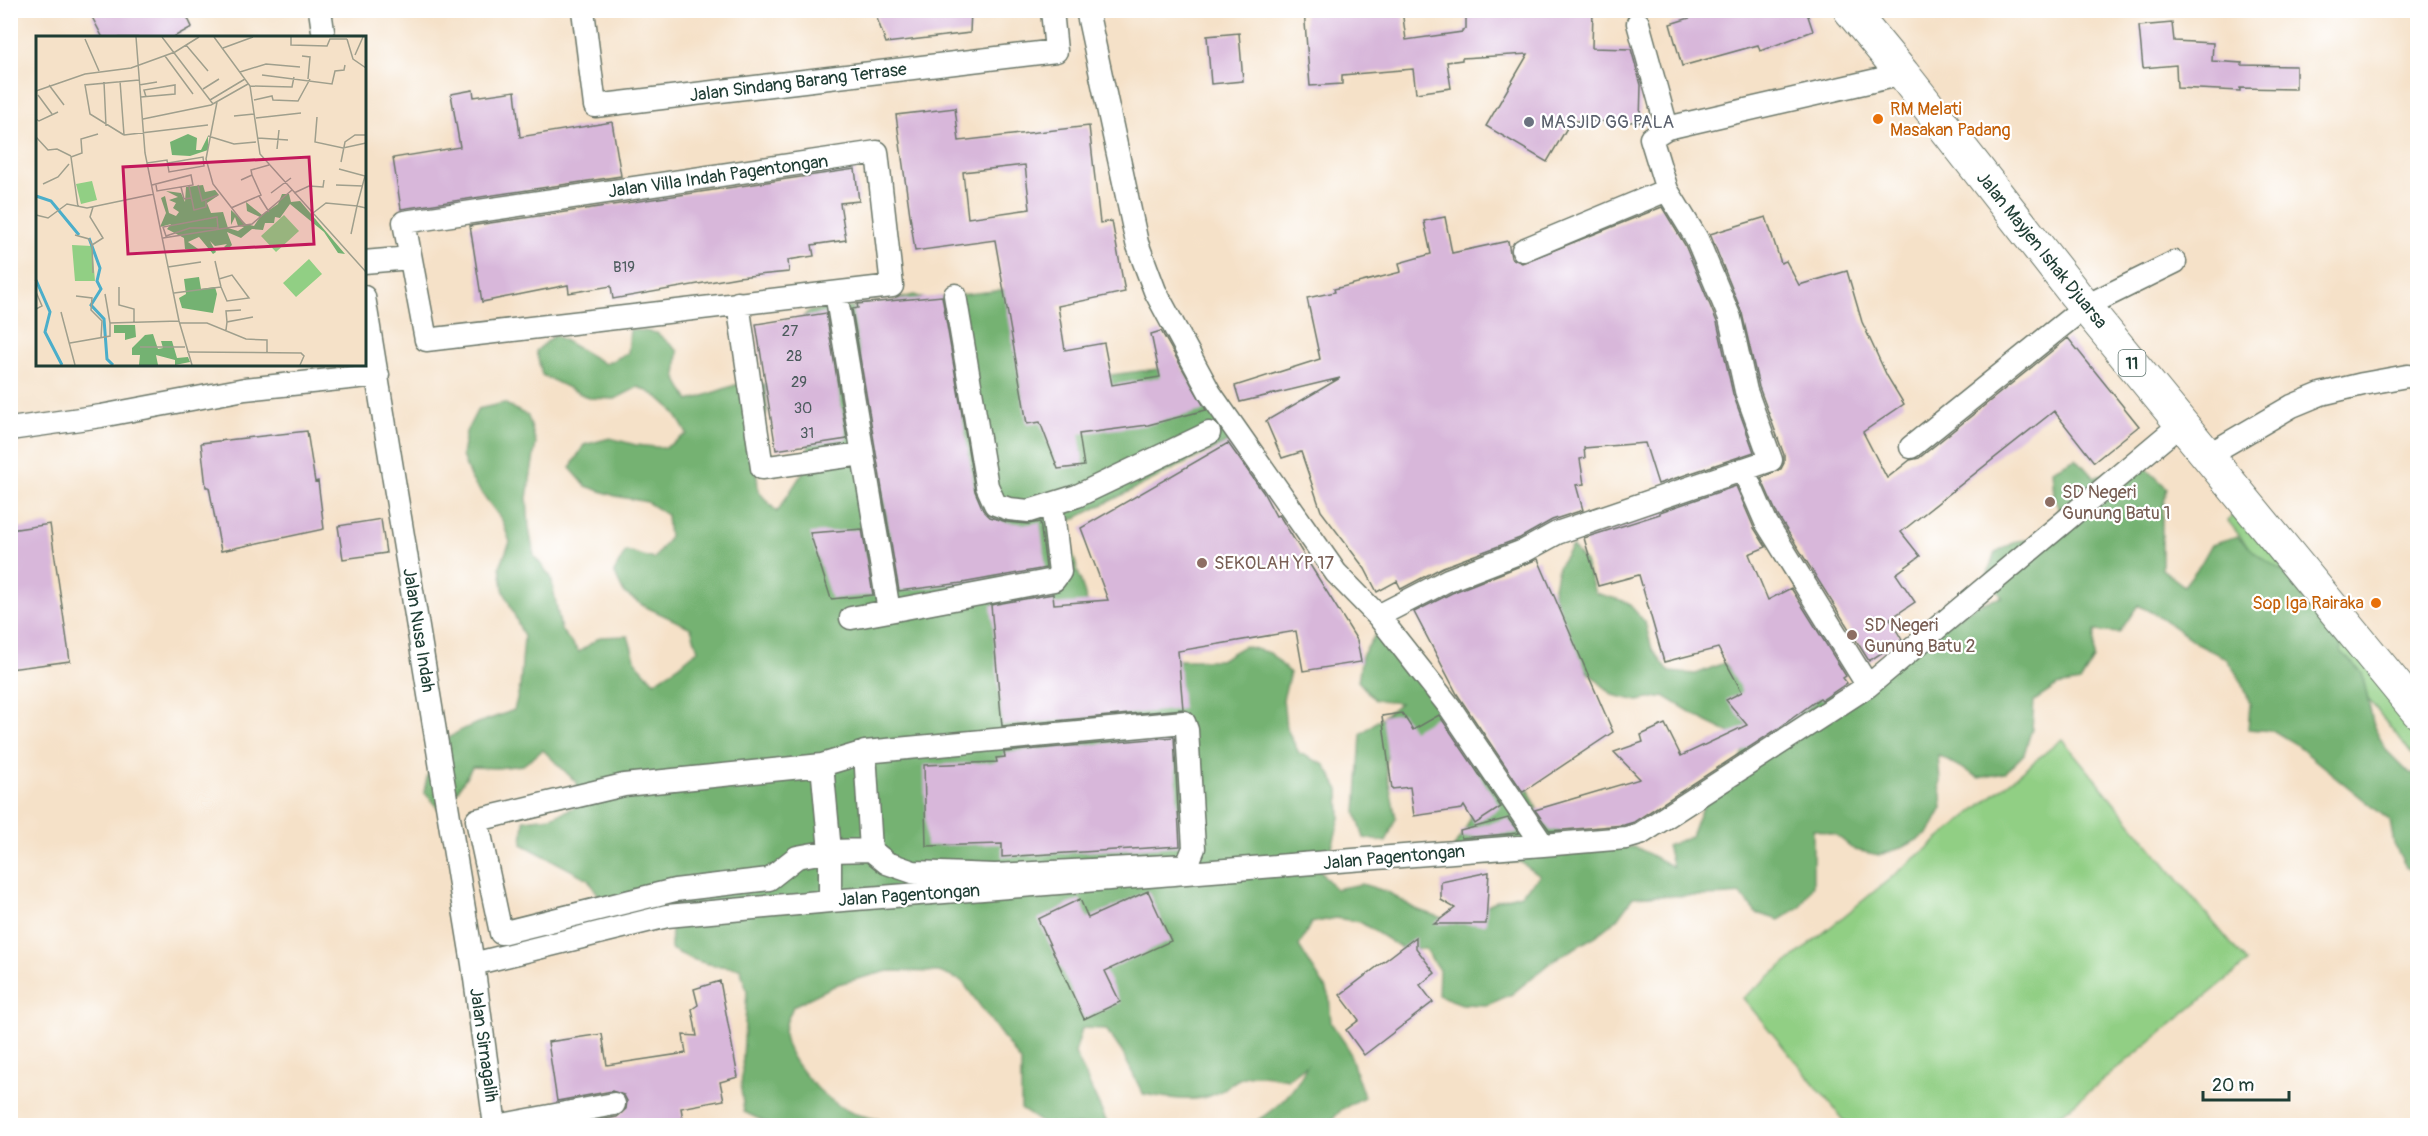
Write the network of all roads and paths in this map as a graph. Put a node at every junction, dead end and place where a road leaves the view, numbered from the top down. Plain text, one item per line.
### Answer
1 (320, 10) edge
2 (583, 10) edge
3 (1052, 10) edge
4 (1088, 10) edge
5 (1850, 10) edge
6 (1638, 23) dead end
7 (324, 36) edge
8 (1903, 74) junction
9 (1667, 128) junction
10 (1667, 190) junction
11 (1523, 250) dead end
12 (410, 258) junction
13 (366, 262) edge
14 (2175, 262) dead end
15 (836, 293) junction
16 (955, 296) dead end
17 (738, 303) junction
18 (2085, 306) junction
19 (366, 308) edge
20 (378, 375) junction
21 (2418, 377) edge
22 (2182, 423) junction
23 (10, 429) edge
24 (1209, 433) dead end
25 (1911, 447) dead end
26 (862, 454) junction
27 (2208, 455) junction
28 (1743, 469) junction
29 (1052, 504) junction
30 (889, 610) junction
31 (1378, 616) junction
32 (851, 618) dead end
33 (1868, 686) junction
34 (2418, 712) edge
35 (866, 752) junction
36 (822, 765) junction
37 (1543, 845) junction
38 (871, 850) junction
39 (830, 851) junction
40 (830, 901) junction
41 (473, 964) junction
42 (614, 1104) dead end
43 (496, 1125) edge

1 - 7 street
2 - 3 street, Jalan Sindang Barang Terrase
4 - 31 street
5 - 8 main road, Jalan Mayjen Ishak Djuarsa / 11
6 - 9 street
8 - 9 street
8 - 18 main road, Jalan Mayjen Ishak Djuarsa / 11
9 - 10 street
10 - 11 street
10 - 28 street
12 - 13 street
12 - 15 street, Jalan Villa Indah Pagentongan
12 - 17 street, Jalan Villa Indah Pagentongan
14 - 18 street
15 - 17 street, Jalan Villa Indah Pagentongan
15 - 26 street
16 - 29 street
17 - 26 street
18 - 22 main road, Jalan Mayjen Ishak Djuarsa / 11
18 - 25 street
19 - 20 street, Jalan Nusa Indah
20 - 23 street
20 - 41 street, Jalan Nusa Indah
21 - 27 street
22 - 27 main road, Jalan Mayjen Ishak Djuarsa / 11
22 - 33 street, Jalan Pagentongan
24 - 29 street
26 - 30 street
27 - 34 main road, Jalan Mayjen Ishak Djuarsa / 11
28 - 31 street
28 - 33 street
29 - 30 street
30 - 32 street
31 - 37 street
33 - 37 street, Jalan Pagentongan
35 - 36 street
35 - 38 street
35 - 38 street
36 - 39 street
36 - 39 street
37 - 40 street, Jalan Pagentongan
38 - 39 street
39 - 40 street
40 - 41 street, Jalan Pagentongan
41 - 43 street, Jalan Sirnagalih
42 - 43 street

